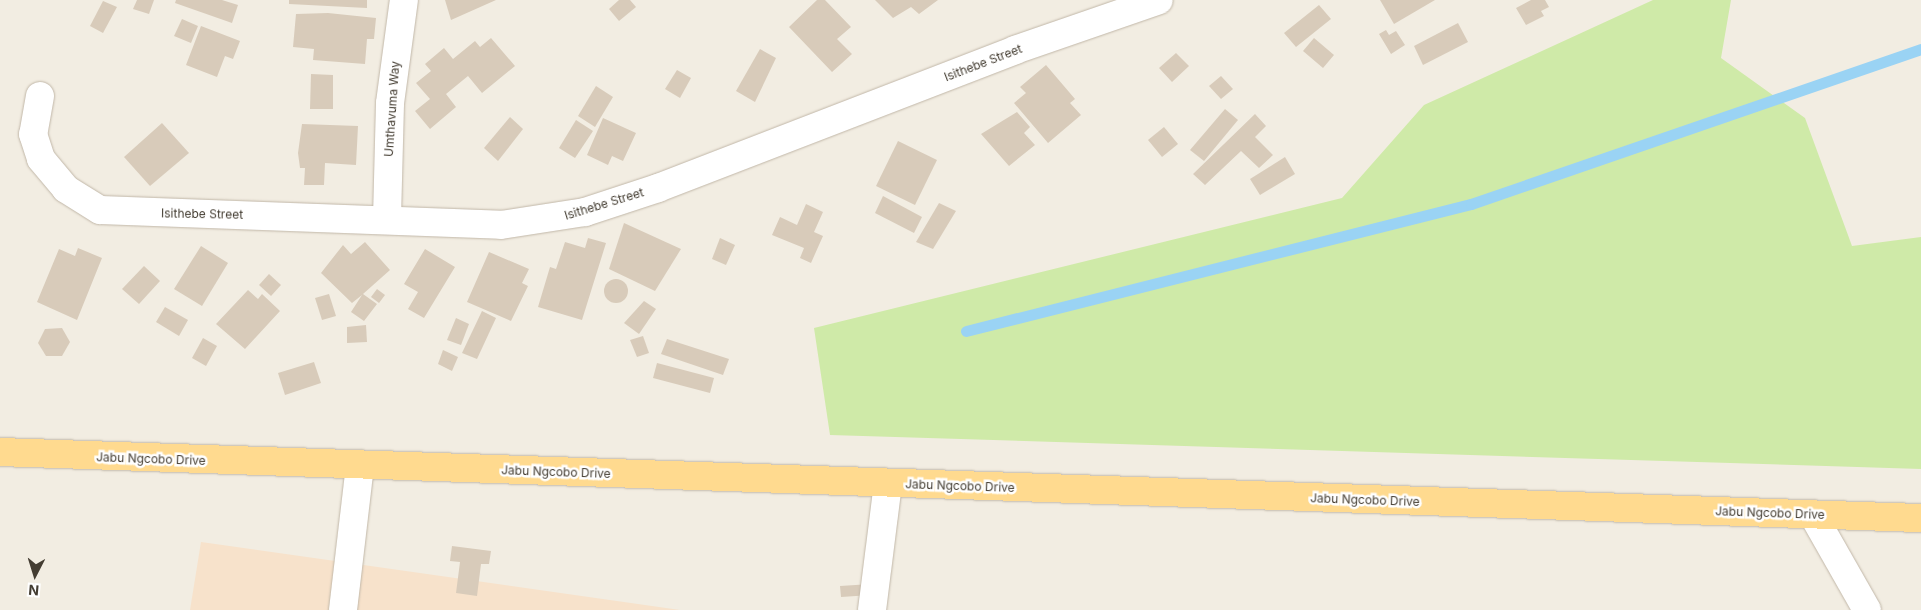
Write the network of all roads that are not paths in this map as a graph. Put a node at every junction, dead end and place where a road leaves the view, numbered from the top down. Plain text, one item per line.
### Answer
1 (404, 0) edge
2 (1151, 1) edge
3 (40, 96) dead end
4 (387, 218) junction
5 (0, 452) edge
6 (360, 466) junction
7 (888, 484) junction
8 (1813, 515) junction
9 (1921, 518) edge
10 (343, 610) edge
11 (872, 610) edge
12 (1867, 610) edge

1 - 4 street, Umthavuma Way
2 - 4 street, Isithebe Street
3 - 4 street, Isithebe Street
5 - 6 main road, Jabu Ngcobo Drive
6 - 7 main road, Jabu Ngcobo Drive
6 - 10 street
7 - 8 main road, Jabu Ngcobo Drive
7 - 11 street
8 - 9 main road, Jabu Ngcobo Drive
8 - 12 street

